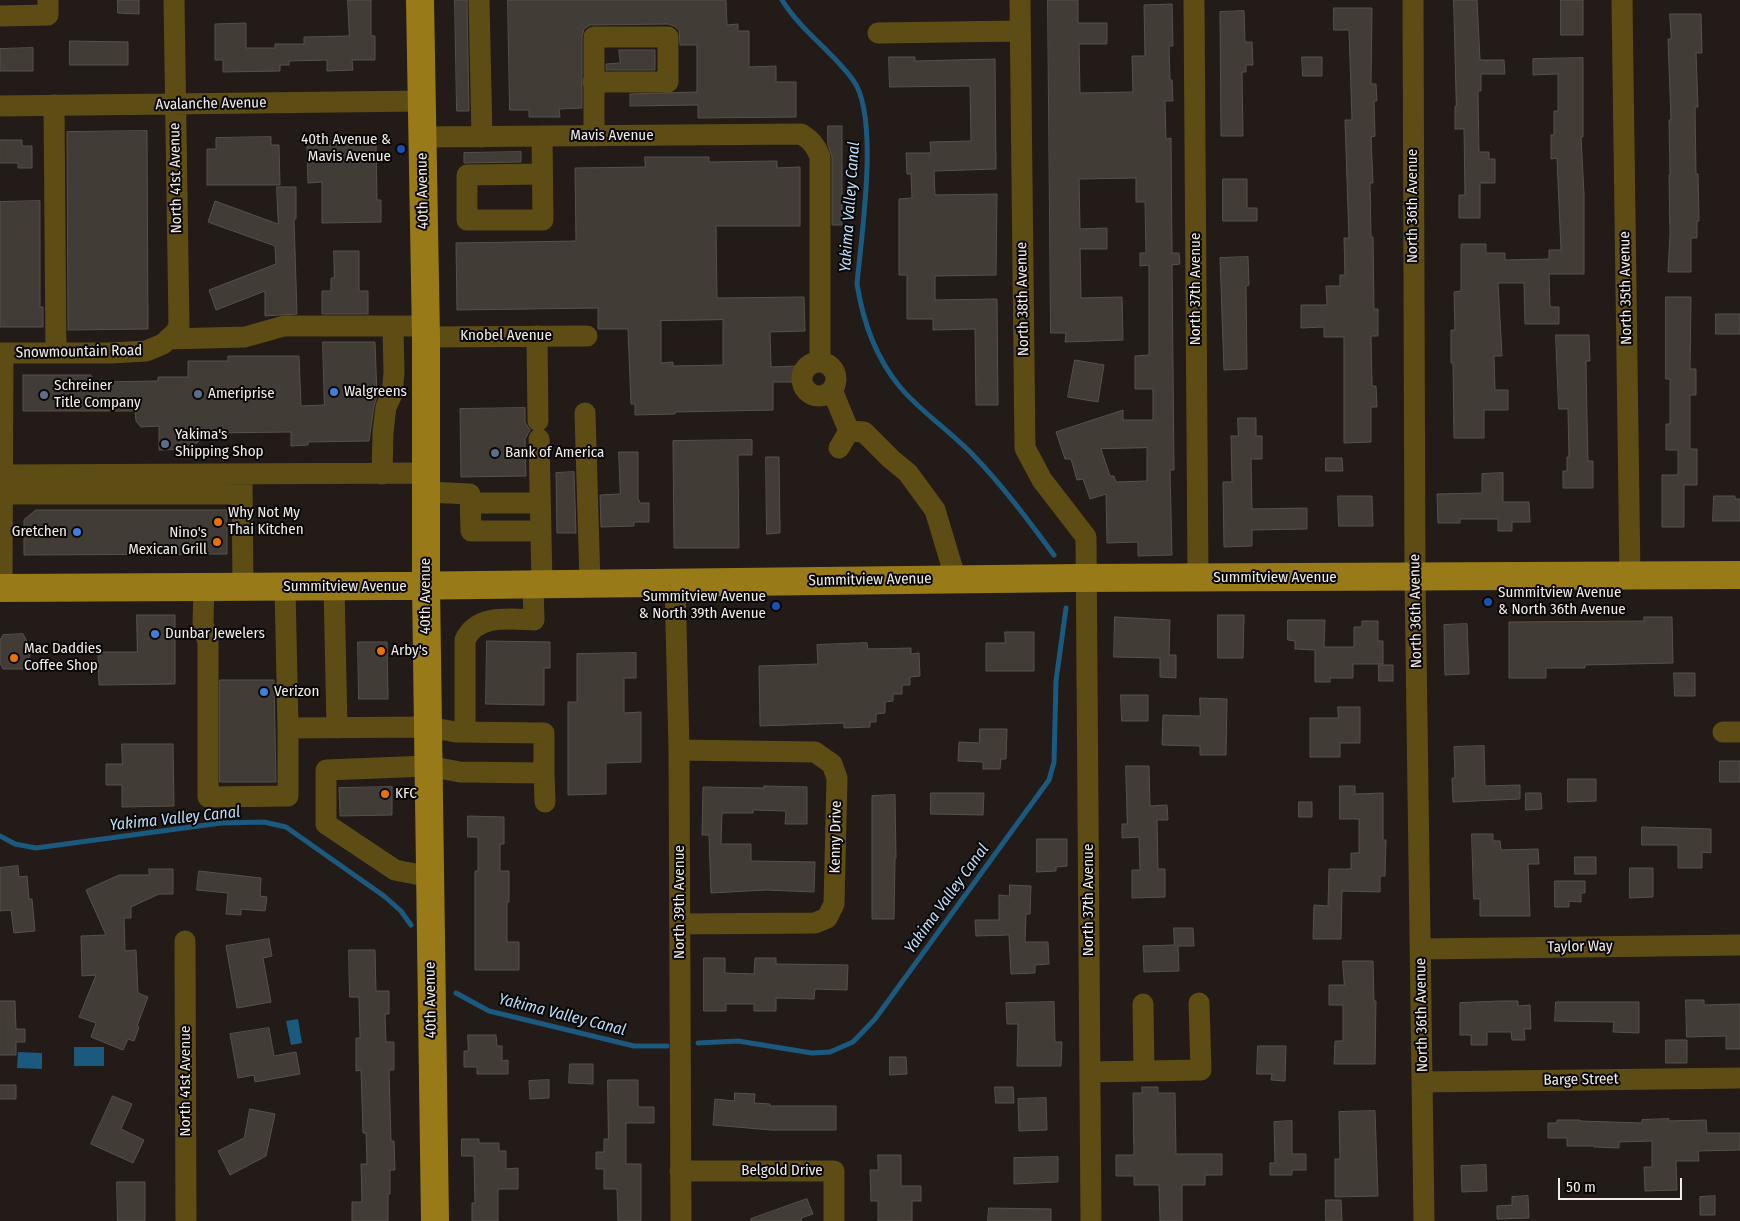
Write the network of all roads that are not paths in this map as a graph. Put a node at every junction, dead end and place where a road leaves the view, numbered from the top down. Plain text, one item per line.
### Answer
1 (48, 0) edge
2 (174, 0) edge
3 (420, 0) edge
4 (479, 0) edge
5 (1020, 0) edge
6 (1194, 0) edge
7 (1413, 0) edge
8 (1622, 0) edge
9 (0, 16) edge
10 (1020, 32) junction
11 (878, 33) dead end
12 (593, 82) dead end
13 (422, 101) junction
14 (175, 104) junction
15 (54, 105) junction
16 (0, 106) edge
17 (542, 136) junction
18 (594, 136) junction
19 (422, 137) junction
20 (482, 137) junction
21 (542, 174) dead end
22 (393, 326) junction
23 (426, 331) junction
24 (173, 332) junction
25 (537, 336) junction
26 (587, 336) dead end
27 (2, 353) edge
28 (56, 353) junction
29 (820, 362) junction
30 (832, 390) junction
31 (585, 413) dead end
32 (382, 474) junction
33 (426, 483) junction
34 (3, 484) junction
35 (242, 484) junction
36 (471, 503) junction
37 (540, 503) junction
38 (541, 531) junction
39 (1740, 575) edge
40 (1630, 576) junction
41 (1415, 577) junction
42 (1087, 578) junction
43 (1198, 578) junction
44 (956, 580) junction
45 (675, 582) junction
46 (538, 584) junction
47 (590, 584) junction
48 (334, 586) junction
49 (426, 586) junction
50 (204, 587) junction
51 (243, 587) junction
52 (285, 587) junction
53 (1, 588) edge
54 (428, 727) junction
55 (288, 728) junction
56 (337, 728) junction
57 (465, 732) junction
58 (679, 750) junction
59 (428, 766) junction
60 (544, 773) junction
61 (545, 802) dead end
62 (430, 877) junction
63 (680, 924) junction
64 (185, 941) dead end
65 (1740, 945) edge
66 (1421, 949) junction
67 (1199, 1003) dead end
68 (1143, 1004) dead end
69 (1144, 1071) junction
70 (1090, 1072) junction
71 (1740, 1078) edge
72 (1423, 1082) junction
73 (680, 1171) junction
74 (186, 1221) edge
75 (434, 1221) edge
76 (681, 1221) edge
77 (834, 1221) edge
78 (1091, 1221) edge
79 (1424, 1221) edge

1 - 9 street
2 - 14 street, North 41st Avenue
3 - 13 main road, 40th Avenue
4 - 20 street
5 - 10 street, North 38th Avenue
6 - 43 street, North 37th Avenue
7 - 41 street, North 36th Avenue
8 - 40 street, North 35th Avenue
10 - 11 street
10 - 42 street, North 38th Avenue
12 - 18 street
13 - 14 street, Avalanche Avenue
13 - 19 main road, 40th Avenue
14 - 15 street, Avalanche Avenue
14 - 24 street, North 41st Avenue
15 - 16 street, Avalanche Avenue
15 - 28 street
17 - 18 street, Mavis Avenue
17 - 20 street, Mavis Avenue
17 - 21 street
18 - 29 street, Mavis Avenue
19 - 20 street, Mavis Avenue
19 - 23 main road, 40th Avenue
22 - 23 street, Knobel Avenue
22 - 24 street, Knobel Avenue
22 - 32 street
23 - 25 street, Knobel Avenue
23 - 33 main road, 40th Avenue
24 - 28 street, Snowmountain Road
25 - 26 street, Knobel Avenue
25 - 37 street
27 - 28 street, Snowmountain Road
27 - 34 street
29 - 30 street
29 - 30 street
30 - 44 street
31 - 47 street
32 - 33 street
32 - 35 street
33 - 36 street
33 - 49 main road, 40th Avenue
34 - 35 street
34 - 53 street
35 - 51 street
36 - 37 street
36 - 38 street
37 - 38 street
38 - 46 street
39 - 40 main road, Summitview Avenue
40 - 41 main road, Summitview Avenue
41 - 43 main road, Summitview Avenue
41 - 66 street, North 36th Avenue
42 - 43 main road, Summitview Avenue
42 - 44 main road, Summitview Avenue
42 - 70 street, North 37th Avenue
44 - 45 main road, Summitview Avenue
45 - 47 main road, Summitview Avenue
45 - 58 street, North 39th Avenue
46 - 47 main road, Summitview Avenue
46 - 49 main road, Summitview Avenue
46 - 57 street
48 - 49 main road, Summitview Avenue
48 - 52 main road, Summitview Avenue
48 - 56 street
49 - 54 main road, 40th Avenue
50 - 51 main road, Summitview Avenue
50 - 53 main road, Summitview Avenue
50 - 55 street
51 - 52 main road, Summitview Avenue
52 - 55 street
54 - 56 street
54 - 57 street
54 - 59 main road, 40th Avenue
55 - 56 street
57 - 60 street
58 - 63 street, North 39th Avenue
58 - 63 street, Kenny Drive
59 - 60 street
59 - 62 main road, 40th Avenue
59 - 62 street
60 - 61 street
62 - 75 main road, 40th Avenue
63 - 73 street, North 39th Avenue
64 - 74 street, North 41st Avenue
65 - 66 street, Taylor Way
66 - 72 street, North 36th Avenue
67 - 69 street
68 - 69 street
69 - 70 street
70 - 78 street, North 37th Avenue
71 - 72 street, Barge Street
72 - 79 street, North 36th Avenue
73 - 76 street, North 39th Avenue
73 - 77 street, Belgold Drive

